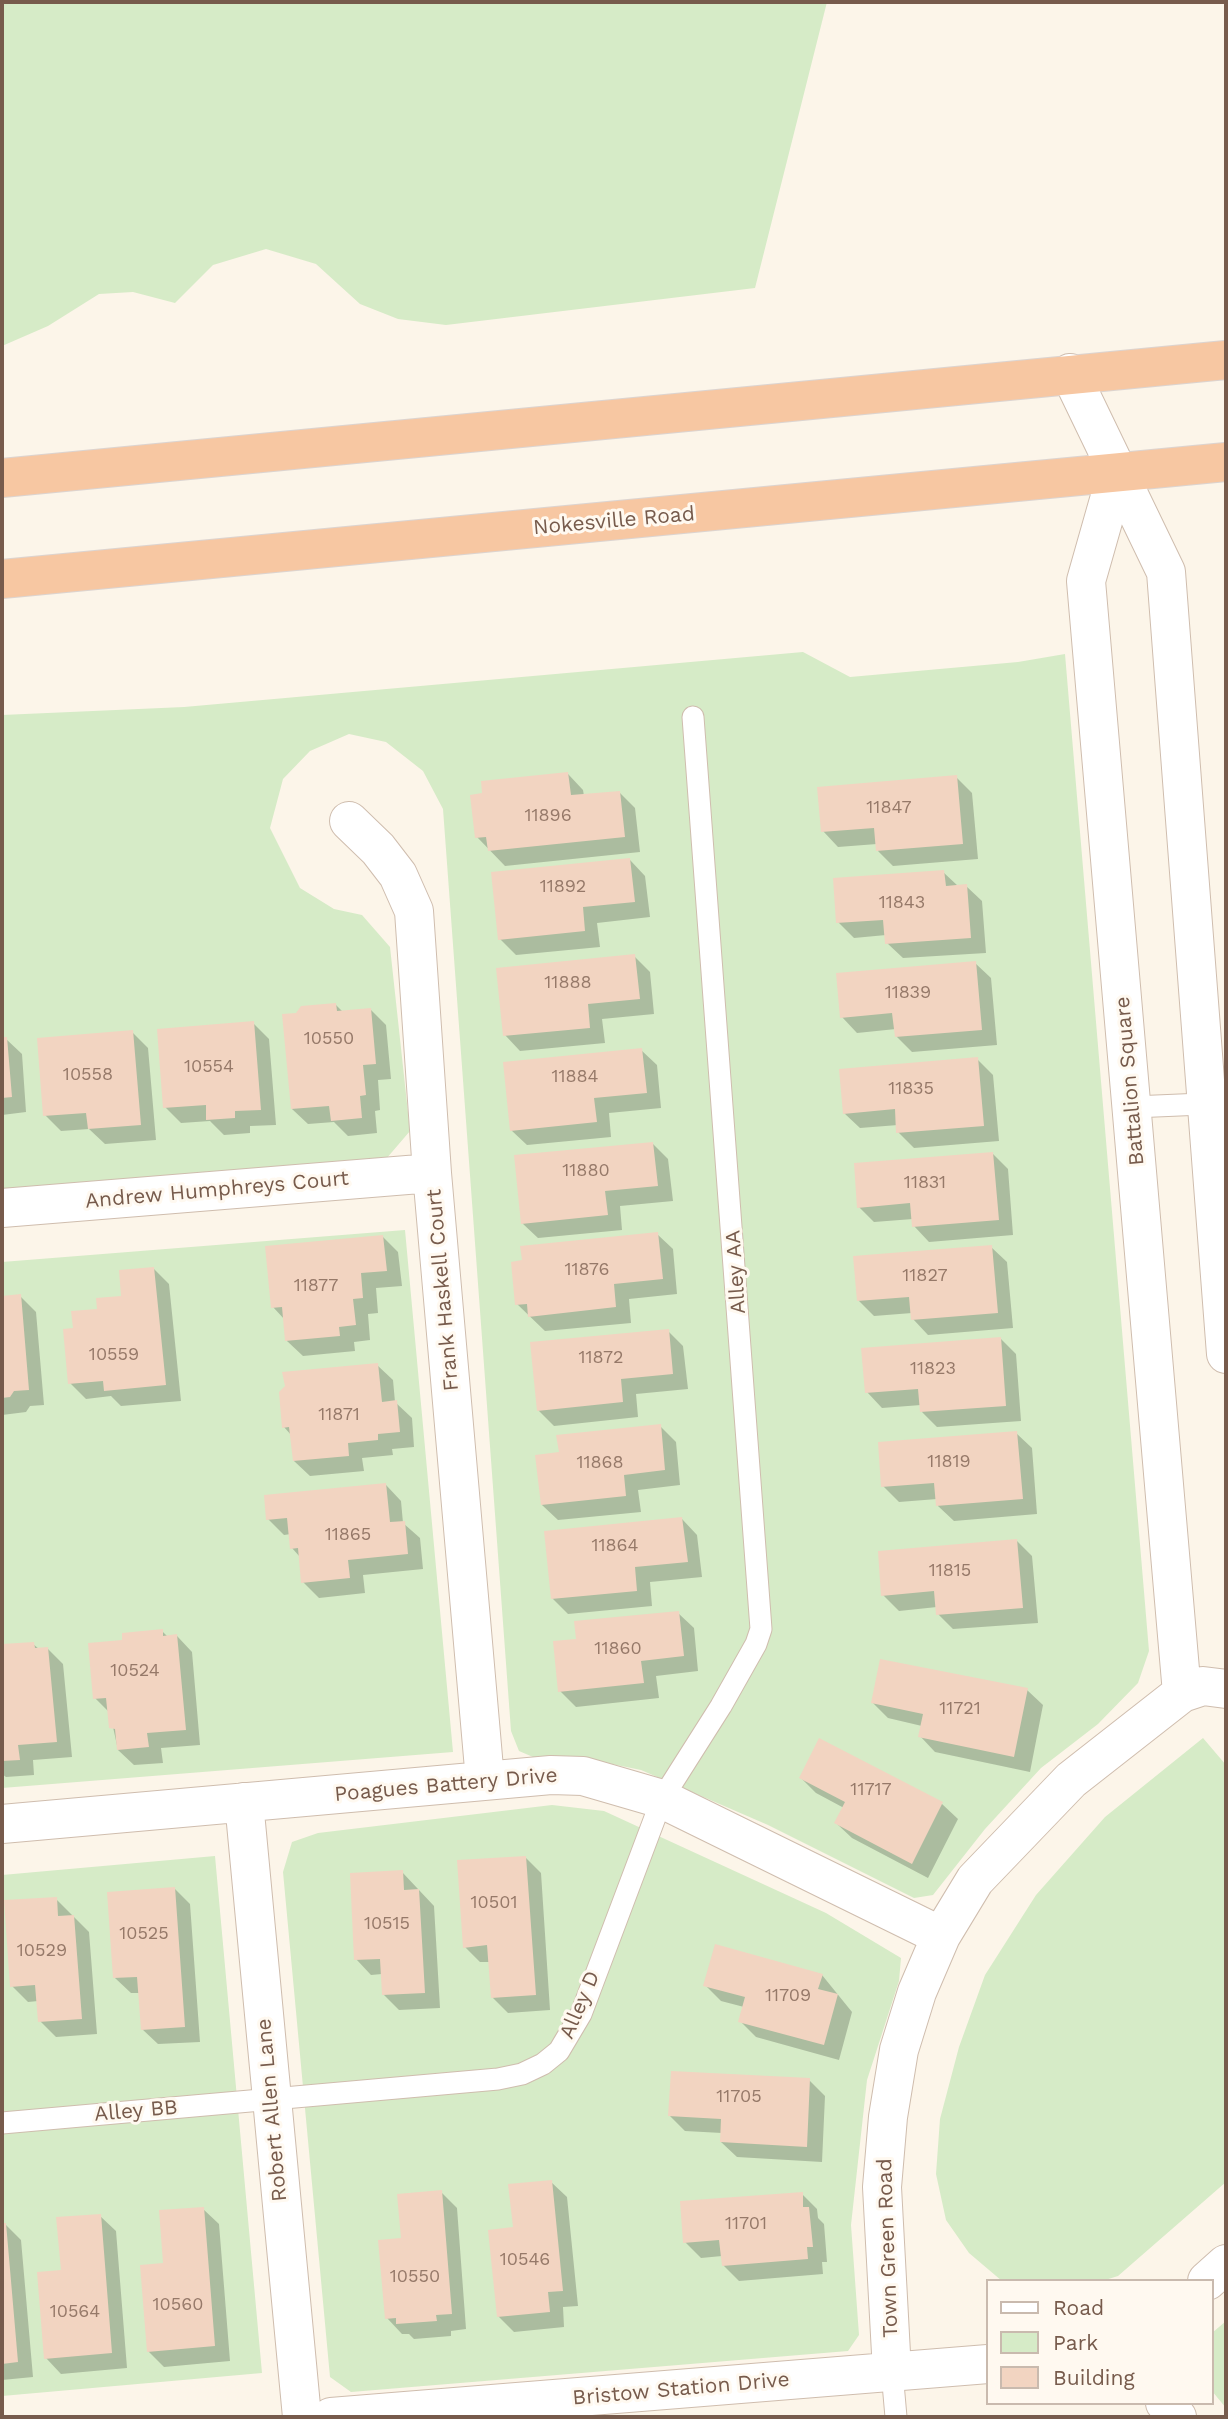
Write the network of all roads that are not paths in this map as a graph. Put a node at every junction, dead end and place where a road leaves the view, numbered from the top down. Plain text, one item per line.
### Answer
1 (1226, 360) edge
2 (1070, 373) junction
3 (1226, 462) edge
4 (1117, 472) junction
5 (2, 478) edge
6 (2, 579) edge
7 (693, 718) dead end
8 (348, 821) dead end
9 (1217, 1103) edge
10 (1133, 1107) junction
11 (432, 1173) junction
12 (2, 1208) edge
13 (1226, 1354) edge
14 (1226, 1689) edge
15 (1182, 1693) junction
16 (485, 1780) junction
17 (662, 1799) junction
18 (244, 1802) junction
19 (2, 1824) edge
20 (940, 1936) junction
21 (270, 2099) junction
22 (2, 2123) edge
23 (1226, 2264) edge
24 (1209, 2279) edge
25 (986, 2364) edge
26 (892, 2372) junction
27 (302, 2417) edge
28 (331, 2417) edge
29 (896, 2417) edge

1 - 2 highway
2 - 4 street
2 - 5 highway
3 - 4 highway, Nokesville Road
4 - 6 highway, Nokesville Road
4 - 9 street
4 - 10 street, Battalion Square
7 - 17 lane, Alley AA
8 - 11 street, Frank Haskell Court
9 - 10 lane
9 - 13 street
10 - 15 street, Battalion Square
11 - 12 street, Andrew Humphreys Court
11 - 16 street, Frank Haskell Court
14 - 15 street, Town Green Road
15 - 20 street, Town Green Road
16 - 17 street, Poagues Battery Drive
16 - 18 street, Poagues Battery Drive
17 - 20 street, Poagues Battery Drive
17 - 21 lane, Alley D
18 - 19 street, Poagues Battery Drive
18 - 21 street, Robert Allen Lane
20 - 26 street, Town Green Road
21 - 22 lane, Alley BB
21 - 27 street, Robert Allen Lane
23 - 24 street
25 - 26 street, Bristow Station Drive
26 - 28 street, Bristow Station Drive
26 - 29 lane

